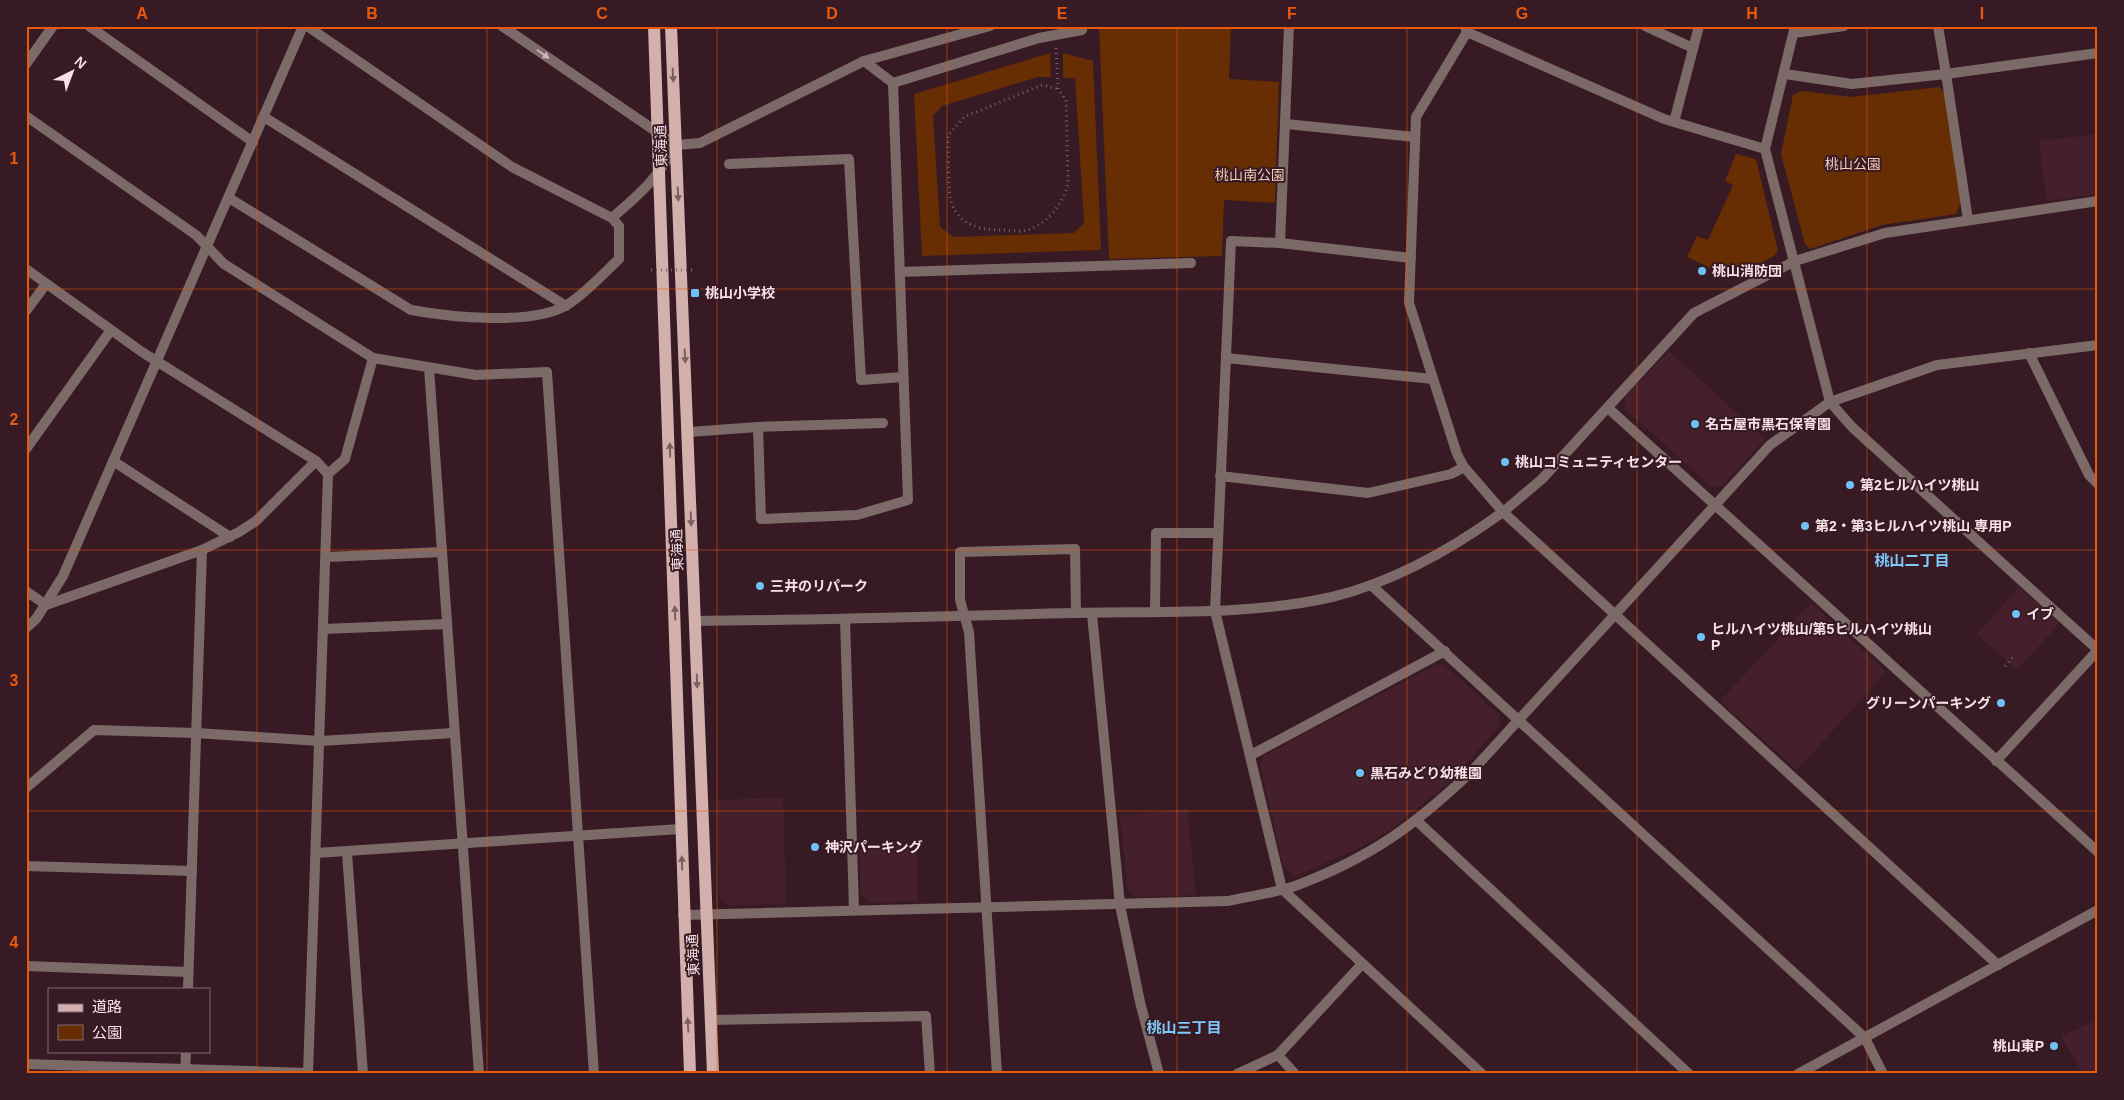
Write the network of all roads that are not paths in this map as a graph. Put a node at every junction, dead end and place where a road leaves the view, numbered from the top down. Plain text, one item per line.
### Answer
1 (53, 26) edge
2 (89, 26) edge
3 (303, 26) edge
4 (307, 26) edge
5 (502, 26) edge
6 (654, 26) edge
7 (671, 26) edge
8 (990, 26) edge
9 (1289, 26) edge
10 (1645, 26) edge
11 (1699, 26) edge
12 (1844, 26) edge
13 (1938, 26) edge
14 (1465, 29) edge
15 (1082, 30) dead end
16 (1794, 30) edge
17 (1693, 48) junction
18 (2098, 53) edge
19 (864, 61) junction
20 (26, 64) edge
21 (1785, 74) junction
22 (1946, 74) junction
23 (893, 83) junction
24 (26, 116) edge
25 (264, 117) junction
26 (1674, 122) junction
27 (1286, 124) junction
28 (659, 134) junction
29 (1415, 137) junction
30 (253, 142) junction
31 (676, 145) junction
32 (1766, 149) junction
33 (729, 164) dead end
34 (660, 172) junction
35 (229, 198) junction
36 (2098, 201) edge
37 (612, 218) junction
38 (1968, 220) junction
39 (1280, 244) junction
40 (206, 248) junction
41 (1411, 258) junction
42 (1795, 261) junction
43 (1192, 263) dead end
44 (26, 269) edge
45 (900, 272) junction
46 (46, 284) junction
47 (566, 306) junction
48 (26, 311) edge
49 (111, 330) junction
50 (2098, 345) edge
51 (2029, 353) junction
52 (373, 358) junction
53 (1226, 358) junction
54 (158, 362) junction
55 (429, 368) junction
56 (903, 377) junction
57 (1433, 379) junction
58 (1830, 402) junction
59 (1608, 408) junction
60 (883, 422) dead end
61 (758, 427) junction
62 (689, 432) junction
63 (26, 449) edge
64 (114, 461) junction
65 (316, 461) junction
66 (1464, 467) junction
67 (328, 474) junction
68 (1220, 476) junction
69 (2098, 484) edge
70 (1716, 504) junction
71 (1503, 512) junction
72 (1218, 532) junction
73 (230, 537) junction
74 (202, 550) junction
75 (442, 552) junction
76 (327, 557) junction
77 (1371, 584) junction
78 (26, 591) edge
79 (46, 605) junction
80 (1216, 611) junction
81 (1155, 612) junction
82 (1076, 613) junction
83 (1092, 614) junction
84 (1614, 614) junction
85 (965, 618) junction
86 (845, 620) junction
87 (694, 621) junction
88 (446, 624) junction
89 (26, 628) edge
90 (324, 629) junction
91 (2098, 650) edge
92 (1445, 651) junction
93 (1518, 718) junction
94 (196, 733) junction
95 (454, 733) junction
96 (320, 741) junction
97 (1251, 755) junction
98 (1996, 761) junction
99 (26, 788) edge
100 (1417, 821) junction
101 (680, 829) junction
102 (577, 836) junction
103 (464, 844) junction
104 (2098, 852) edge
105 (316, 853) junction
106 (347, 853) junction
107 (26, 866) edge
108 (192, 871) junction
109 (1282, 889) junction
110 (1120, 905) junction
111 (987, 908) junction
112 (854, 909) junction
113 (2098, 910) edge
114 (683, 915) junction
115 (706, 915) junction
116 (1362, 964) junction
117 (1998, 965) junction
118 (26, 966) edge
119 (188, 972) junction
120 (188, 988) edge
121 (711, 1020) junction
122 (1865, 1038) junction
123 (186, 1052) edge
124 (1278, 1055) junction
125 (26, 1064) edge
126 (58, 1070) edge
127 (185, 1072) edge
128 (308, 1074) edge
129 (363, 1074) edge
130 (479, 1074) edge
131 (594, 1074) edge
132 (690, 1074) edge
133 (713, 1074) edge
134 (930, 1074) edge
135 (997, 1074) edge
136 (1159, 1074) edge
137 (1237, 1074) edge
138 (1295, 1074) edge
139 (1482, 1074) edge
140 (1689, 1074) edge
141 (1798, 1074) edge
142 (1883, 1074) edge

1 - 20 street
2 - 30 street
3 - 25 street
4 - 37 street
5 -> 28 street
6 - 28 main road, 東海通
7 -> 31 main road, 東海通
8 - 19 street
9 - 27 street
10 - 17 street
11 - 17 street
12 - 16 street
13 - 22 street
14 - 26 street
14 - 29 street
15 - 23 street
16 - 21 street
17 - 26 street
18 - 22 street
19 - 23 street
19 - 31 street
21 - 22 street
21 - 32 street
22 - 38 street
23 - 45 street
24 - 40 street
25 - 30 street
25 - 47 street
26 - 32 street
27 - 29 street
27 - 39 street
28 - 31 street
28 - 34 main road, 東海通
29 - 41 street
30 - 35 street
31 - 34 street
31 -> 62 main road, 東海通
32 - 42 street
33 - 56 street
34 - 37 street
101 -> 34 main road, 東海通
35 - 40 street
35 - 47 street
36 - 38 street
37 - 47 street
38 - 42 street
39 - 41 street
39 - 53 street
40 - 52 street
40 - 54 street
41 - 57 street
42 - 58 street
42 - 59 street
43 - 45 street
44 - 46 street
45 - 56 street
46 - 48 street
46 - 49 street
49 - 54 street
49 - 63 street
50 - 51 street
51 - 58 street
51 - 69 street
52 - 55 street
52 - 67 street
53 - 57 street
53 - 68 street
54 - 64 street
54 - 65 street
55 - 75 street
55 - 102 street
56 - 61 street
57 - 66 street
58 - 70 street
58 - 91 street
59 - 70 street
59 - 71 street
60 - 61 street
61 - 62 street
62 -> 87 main road, 東海通
64 - 73 street
64 - 79 street
65 - 67 street
65 - 73 street
66 - 68 street
66 - 71 street
67 - 76 street
68 - 72 street
70 - 84 street
70 - 98 street
71 - 77 street
71 - 84 street
72 - 80 street
72 - 81 street
73 - 74 street
74 - 79 street
74 - 94 street
75 - 76 street
75 - 88 street
76 - 90 street
77 - 80 street
77 - 92 street
78 - 79 street
79 - 89 street
80 - 81 street
80 - 97 street
81 - 83 street
82 - 83 street
82 - 85 street
82 - 85 street
83 - 110 street
84 - 93 street
84 - 117 street
85 - 86 street
85 - 111 street
86 - 87 street
86 - 112 street
87 -> 115 main road, 東海通
88 - 90 street
88 - 95 street
90 - 96 street
91 - 98 street
92 - 93 street
92 - 97 street
93 - 100 street
93 - 122 street
94 - 96 street
94 - 99 street
94 - 108 street
95 - 96 street
95 - 103 street
96 - 105 street
97 - 109 street
98 - 104 street
100 - 109 street
100 - 140 street
101 - 102 street
114 -> 101 main road, 東海通
102 - 103 street
102 - 131 street
103 - 106 street
103 - 130 street
105 - 106 street
105 - 128 street
106 - 129 street
107 - 108 street
108 - 119 street
109 - 110 street
109 - 116 street
110 - 111 street
110 - 136 street
111 - 112 street
111 - 135 street
112 - 115 street
113 - 117 street
114 - 115 street
132 -> 114 main road, 東海通
115 - 121 main road, 東海通
116 - 124 street
116 - 139 street
117 - 122 street
118 - 119 street
119 - 120 street
121 - 133 main road, 東海通
121 - 134 street
122 - 141 street
122 - 142 street
123 - 127 street
124 - 137 street
124 - 138 street
125 - 126 street
126 - 127 street
127 - 128 street

